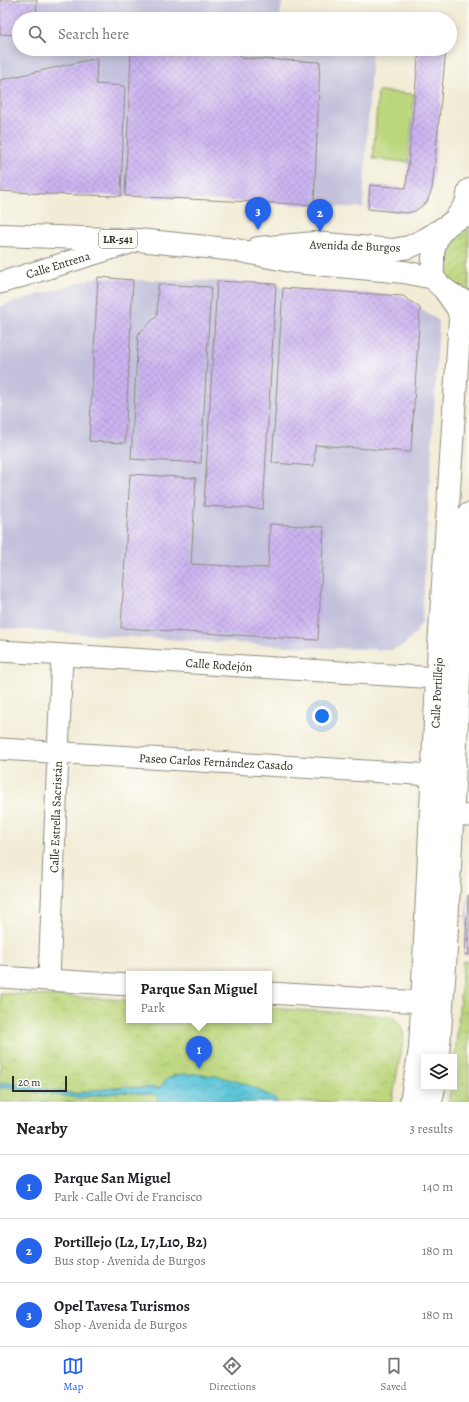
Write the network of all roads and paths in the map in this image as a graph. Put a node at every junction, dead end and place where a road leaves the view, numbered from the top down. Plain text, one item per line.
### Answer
1 (469, 190) edge
2 (457, 220) edge
3 (0, 235) edge
4 (138, 240) junction
5 (236, 250) junction
6 (0, 283) edge
7 (439, 283) junction
8 (469, 302) edge
9 (469, 514) edge
10 (0, 651) edge
11 (62, 655) junction
12 (437, 678) junction
13 (464, 680) edge
14 (0, 749) edge
15 (58, 752) junction
16 (433, 775) junction
17 (461, 815) edge
18 (0, 977) edge
19 (49, 980) junction
20 (126, 985) edge
21 (272, 992) edge
22 (422, 1002) junction
23 (438, 1054) edge
24 (433, 1090) edge
25 (411, 1102) edge
26 (431, 1102) edge

1 - 2 main road
2 - 5 main road, Avenida de Burgos / LR-541
2 - 7 main road
3 - 4 main road, Avenida de Burgos / LR-541
4 - 5 main road, Avenida de Burgos / LR-541
4 - 6 street, Calle Entrena
5 - 7 main road, Avenida de Burgos / LR-541
7 - 8 main road, LR-541
7 - 12 main road, Calle Portillejo
9 - 13 main road, Calle Portillejo
10 - 11 street, Calle Rodejón
11 - 12 street, Calle Rodejón
11 - 15 street, Calle Estrella Sacristán
12 - 16 main road, Calle Portillejo
13 - 17 main road, Calle Portillejo
14 - 15 street, Paseo Carlos Fernández Casado
15 - 16 street, Paseo Carlos Fernández Casado
15 - 19 street, Calle Estrella Sacristán
16 - 22 main road, Calle Portillejo
17 - 23 main road, Calle Portillejo
18 - 19 street
19 - 20 street
21 - 22 street
22 - 25 main road, Calle Portillejo
24 - 26 main road

